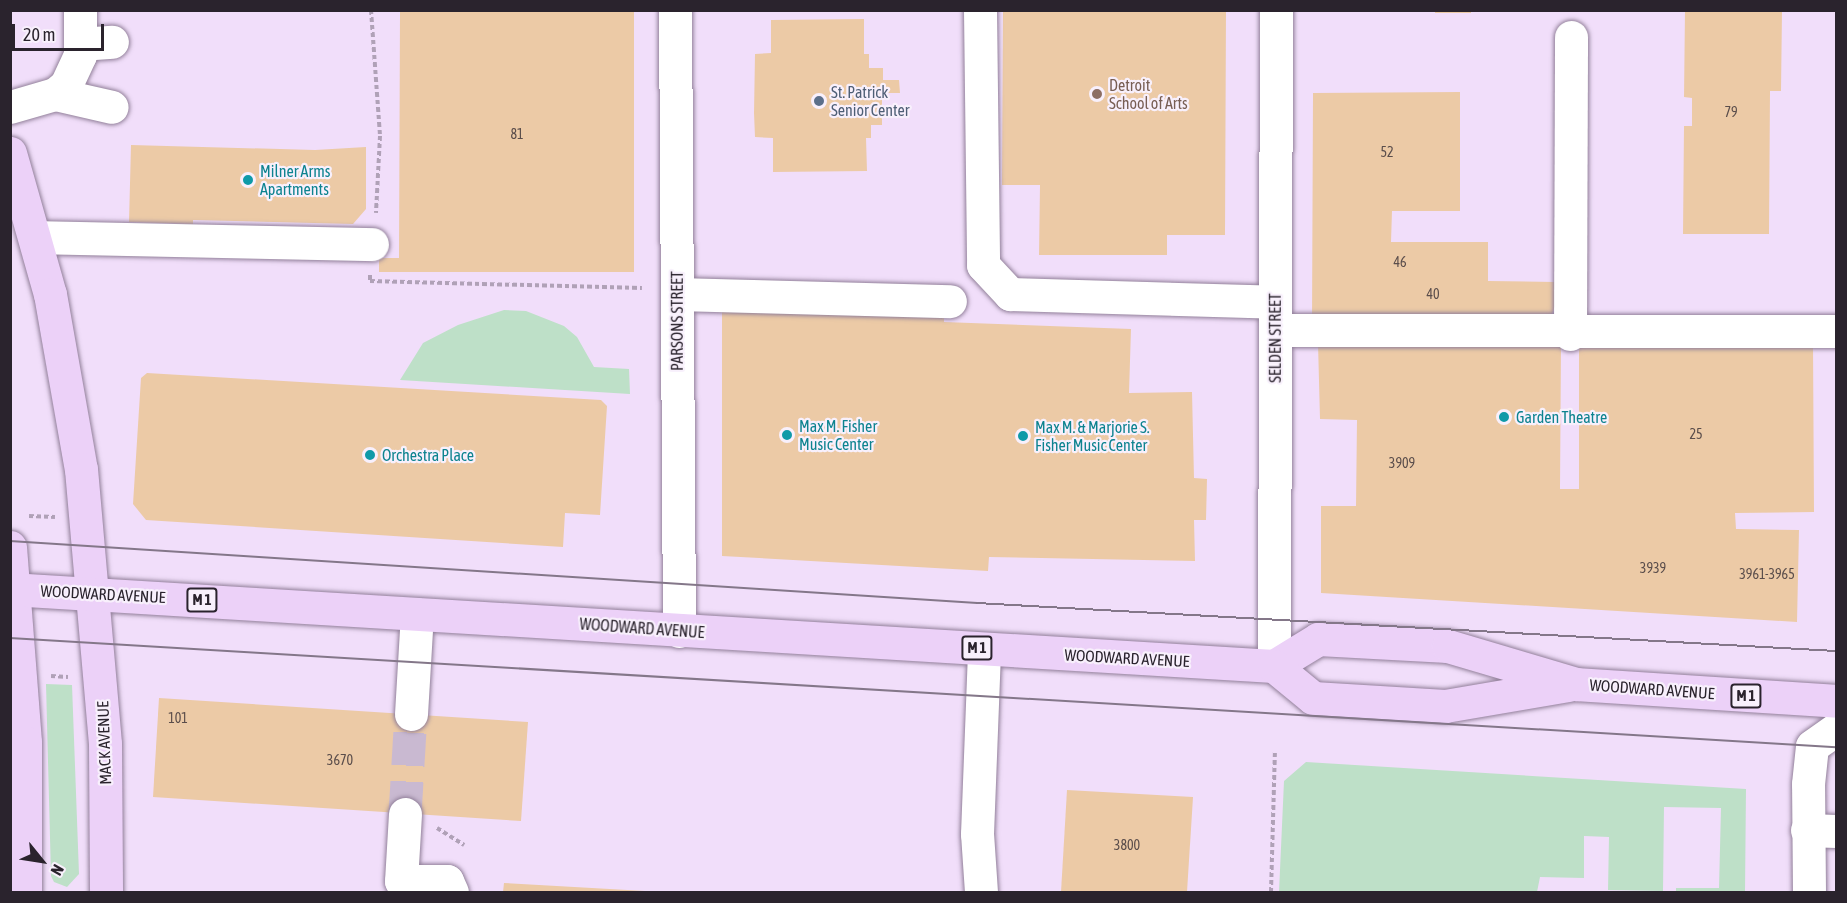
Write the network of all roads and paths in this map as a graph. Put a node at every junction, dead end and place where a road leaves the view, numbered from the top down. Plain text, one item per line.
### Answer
1 (80, 10) edge
2 (371, 10) edge
3 (675, 10) edge
4 (980, 10) edge
5 (1276, 10) edge
6 (1571, 36) dead end
7 (112, 42) dead end
8 (80, 44) junction
9 (55, 94) junction
10 (10, 106) edge
11 (112, 106) dead end
12 (10, 153) edge
13 (23, 237) edge
14 (372, 244) junction
15 (642, 288) dead end
16 (677, 294) junction
17 (950, 301) dead end
18 (1276, 316) junction
19 (1836, 331) edge
20 (1570, 334) junction
21 (29, 516) dead end
22 (58, 518) dead end
23 (10, 547) edge
24 (12, 589) edge
25 (95, 595) junction
26 (417, 614) junction
27 (679, 631) junction
28 (984, 649) junction
29 (1274, 666) junction
30 (44, 676) dead end
31 (72, 677) dead end
32 (1576, 684) junction
33 (1836, 701) edge
34 (411, 714) tunnel mouth
35 (1836, 729) edge
36 (1275, 751) dead end
37 (405, 814) tunnel mouth
38 (437, 823) dead end
39 (1822, 831) edge
40 (464, 845) dead end
41 (25, 892) edge
42 (106, 892) edge
43 (452, 892) edge
44 (981, 892) edge
45 (1271, 892) edge
46 (1808, 892) edge

1 - 8 street
2 - 14 path
3 - 16 street, PARSONS STREET
4 - 18 street
5 - 18 street, SELDEN STREET
6 - 20 street
7 - 8 street
8 - 9 street
9 - 10 street
9 - 11 street
12 - 13 main road, MACK AVENUE
13 - 14 street
13 - 25 main road, MACK AVENUE
14 - 15 path
16 - 17 street
16 - 27 street, PARSONS STREET
18 - 20 street
18 - 29 street, SELDEN STREET
19 - 20 street
21 - 22 path
23 - 24 main road
24 - 25 main road, WOODWARD AVENUE / M 1
24 - 41 main road
25 - 26 main road, WOODWARD AVENUE / M 1
25 - 42 main road, MACK AVENUE
26 - 27 main road, WOODWARD AVENUE / M 1
26 - 34 street
27 - 28 main road, WOODWARD AVENUE / M 1
28 - 29 main road, WOODWARD AVENUE / M 1
28 - 44 street
29 - 32 main road, WOODWARD AVENUE / M 1
29 - 32 main road, WOODWARD AVENUE / M 1
30 - 31 path
32 - 33 main road, WOODWARD AVENUE / M 1
35 - 39 street
36 - 45 path
37 - 43 street
38 - 40 path
39 - 46 street

